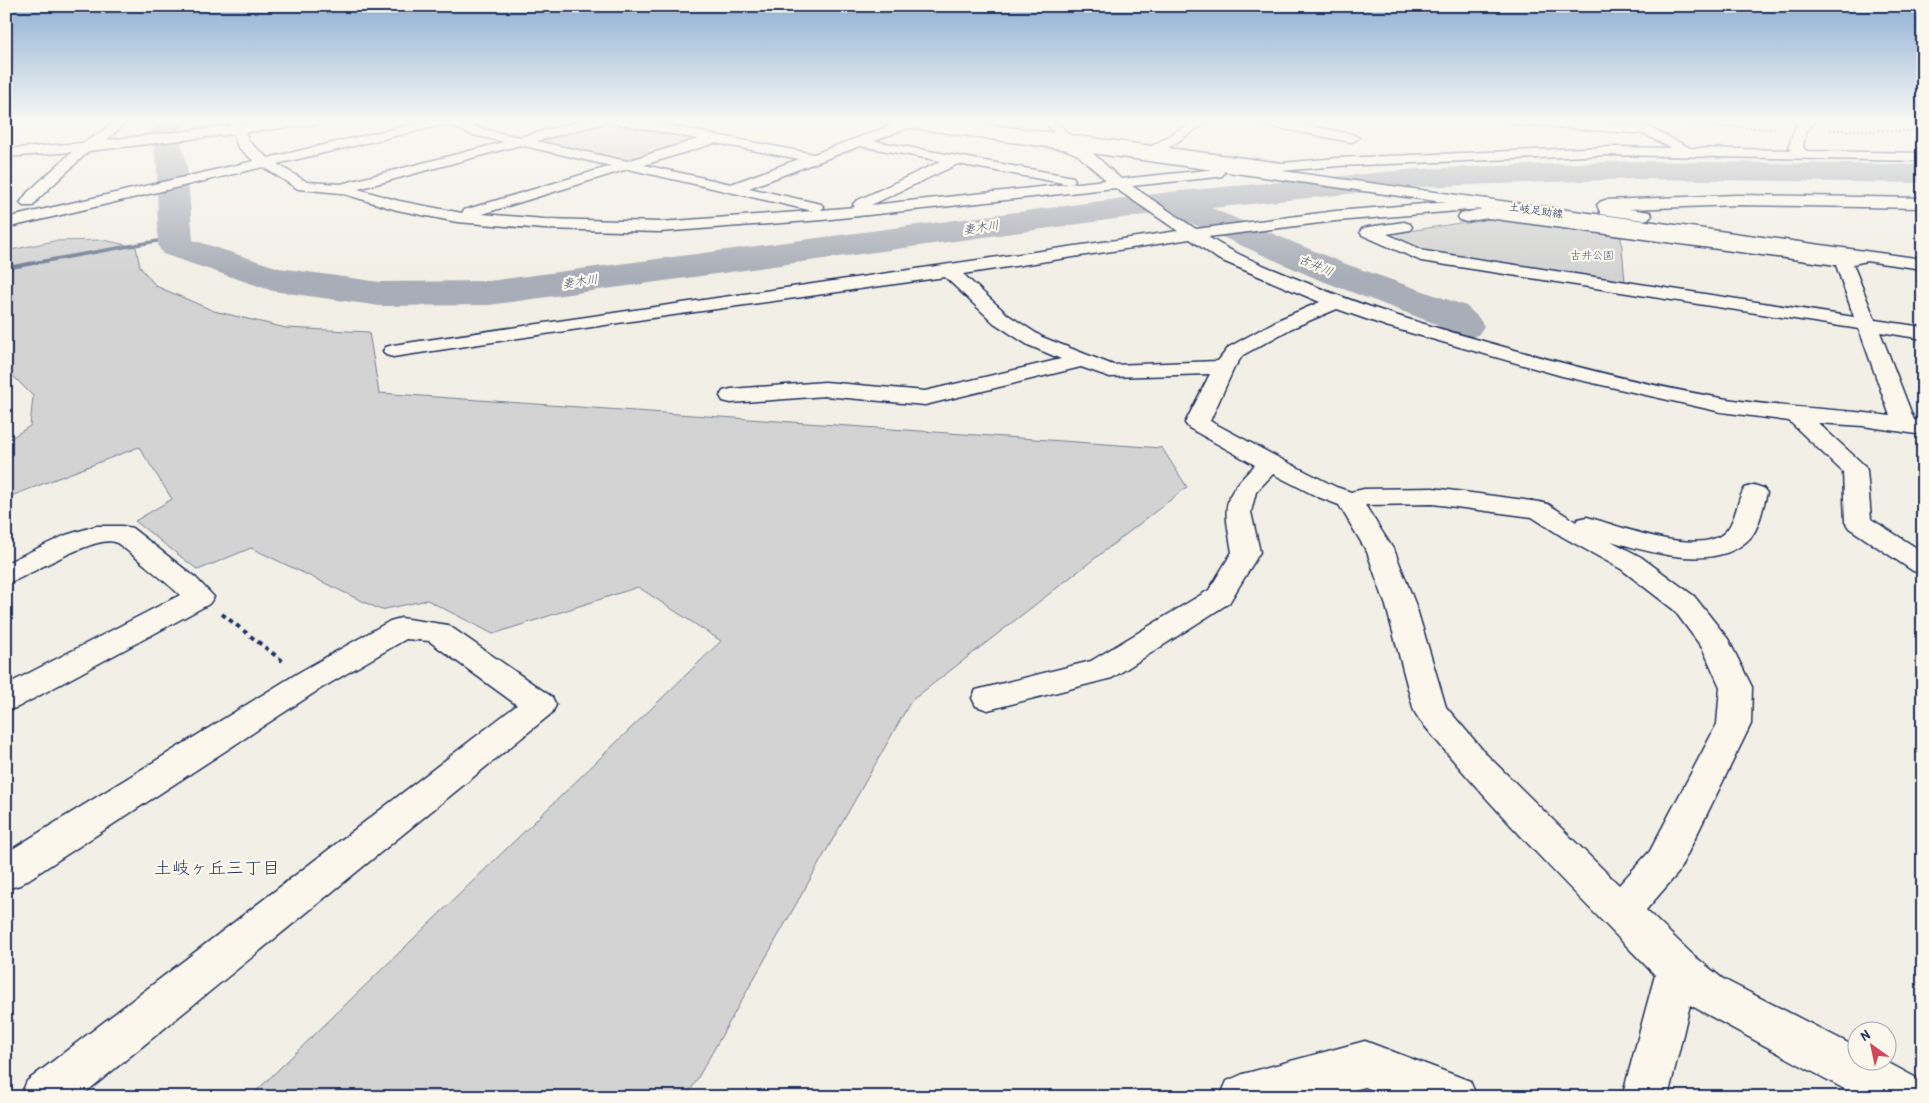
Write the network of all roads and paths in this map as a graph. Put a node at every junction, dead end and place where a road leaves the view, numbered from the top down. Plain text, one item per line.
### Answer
1 (58, 171) edge
2 (225, 171) edge
3 (273, 171) edge
4 (407, 171) edge
5 (607, 171) edge
6 (656, 171) edge
7 (778, 171) edge
8 (931, 171) edge
9 (1021, 171) edge
10 (1105, 171) edge
11 (1282, 171) edge
12 (1217, 172) dead end
13 (307, 174) dead end
14 (1099, 185) junction
15 (1123, 187) junction
16 (342, 189) junction
17 (731, 189) junction
18 (1481, 203) junction
19 (1923, 203) edge
20 (842, 213) junction
21 (42, 214) junction
22 (457, 217) junction
23 (6, 223) edge
24 (1189, 232) junction
25 (1863, 256) junction
26 (1843, 261) junction
27 (1923, 264) edge
28 (949, 272) junction
29 (1336, 302) junction
30 (1869, 325) junction
31 (1923, 333) edge
32 (393, 350) dead end
33 (1083, 360) junction
34 (1224, 367) junction
35 (731, 396) dead end
36 (1796, 415) junction
37 (1914, 426) edge
38 (1270, 463) junction
39 (1754, 493) dead end
40 (1350, 500) junction
41 (1539, 510) junction
42 (1923, 565) edge
43 (6, 574) edge
44 (199, 597) junction
45 (309, 681) junction
46 (988, 698) dead end
47 (6, 699) edge
48 (6, 873) edge
49 (1620, 911) junction
50 (1678, 970) junction
51 (43, 1097) edge
52 (1243, 1097) edge
53 (1454, 1097) edge
54 (1645, 1097) edge
55 (1906, 1097) edge

1 - 21 street
2 - 21 street
3 - 16 street
4 - 16 street
5 - 22 street
6 - 17 street
7 - 17 street
8 - 20 street
9 - 14 street
10 - 15 street
11 - 18 street, 土岐足助線
12 - 15 street
13 - 16 street
14 - 15 street
14 - 20 street
15 - 24 street
16 - 22 street
17 - 20 street
18 - 24 street
18 - 25 street, 土岐足助線
19 - 25 street
20 - 22 street
21 - 23 street
24 - 28 street
24 - 29 street
25 - 26 street
25 - 27 street, 土岐足助線
26 - 30 street
26 - 30 street
28 - 32 street
28 - 33 street
29 - 34 street
29 - 36 street
30 - 31 street
30 - 37 street
33 - 34 street
33 - 35 street
34 - 38 street
36 - 37 street
36 - 42 street
38 - 40 street
38 - 46 street
39 - 41 street
40 - 41 street
40 - 49 street
41 - 49 street
43 - 44 street
44 - 45 path
44 - 47 street
45 - 48 street
45 - 51 street
49 - 50 street
50 - 54 street
50 - 55 street
52 - 53 street

